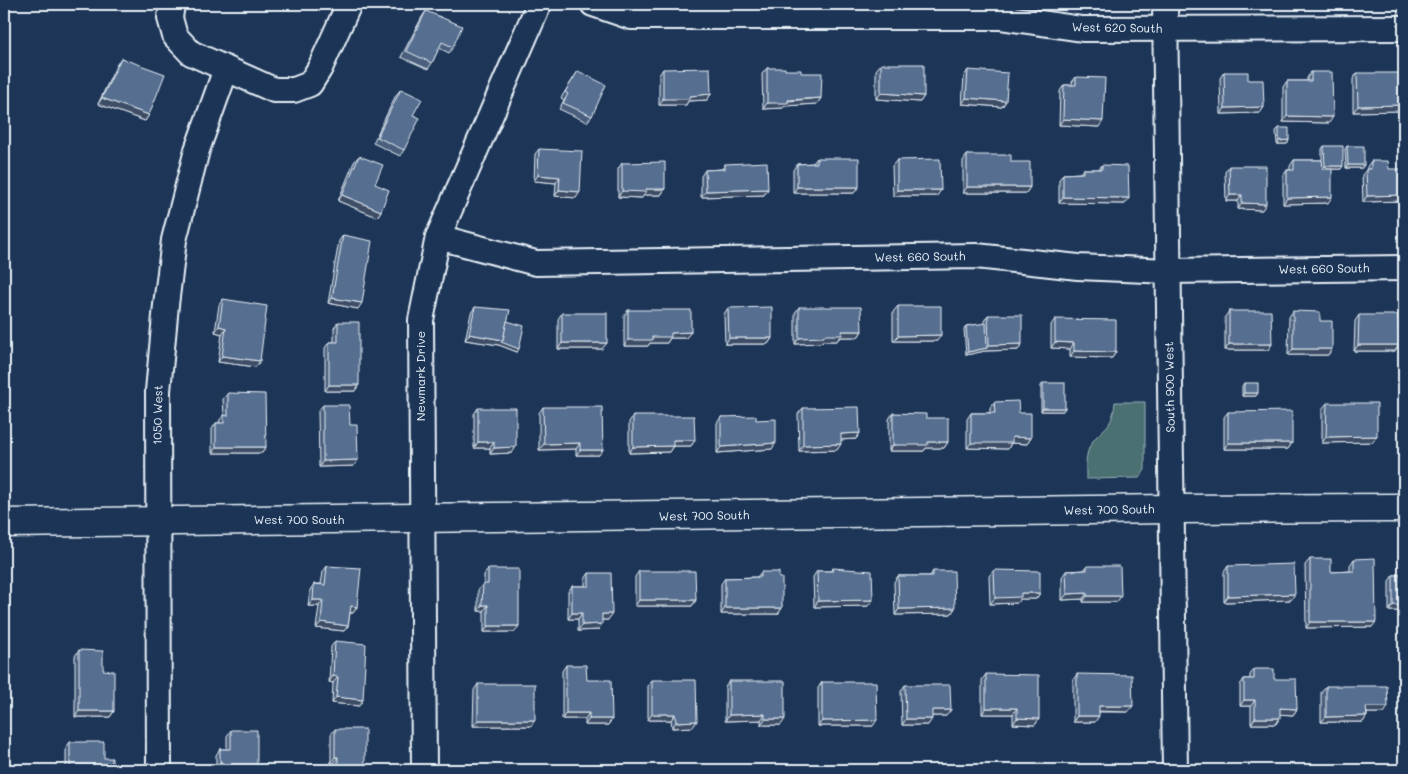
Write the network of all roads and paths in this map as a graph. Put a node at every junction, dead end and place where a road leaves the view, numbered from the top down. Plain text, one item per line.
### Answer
1 (172, 4) edge
2 (349, 4) edge
3 (539, 4) edge
4 (593, 4) edge
5 (1165, 4) edge
6 (901, 10) edge
7 (1404, 28) edge
8 (1166, 29) junction
9 (226, 69) junction
10 (438, 237) junction
11 (1404, 268) edge
12 (1169, 271) junction
13 (1404, 508) edge
14 (1172, 509) junction
15 (421, 520) junction
16 (158, 521) junction
17 (4, 523) edge
18 (160, 770) edge
19 (424, 770) edge
20 (1175, 770) edge

1 - 9 street
2 - 9 street
3 - 10 street, Newmark Drive
4 - 6 street, West 620 South
5 - 8 street, South 900 West
6 - 8 street, West 620 South
7 - 8 street, West 620 South
8 - 12 street, South 900 West
9 - 16 street, 1050 West
10 - 12 street, West 660 South
10 - 15 street, Newmark Drive
11 - 12 street, West 660 South
12 - 14 street, South 900 West
13 - 14 street, West 700 South
14 - 15 street, West 700 South
14 - 20 street, South 900 West
15 - 16 street, West 700 South
15 - 19 street, Newmark Drive
16 - 17 street, West 700 South
16 - 18 street, 1050 West

